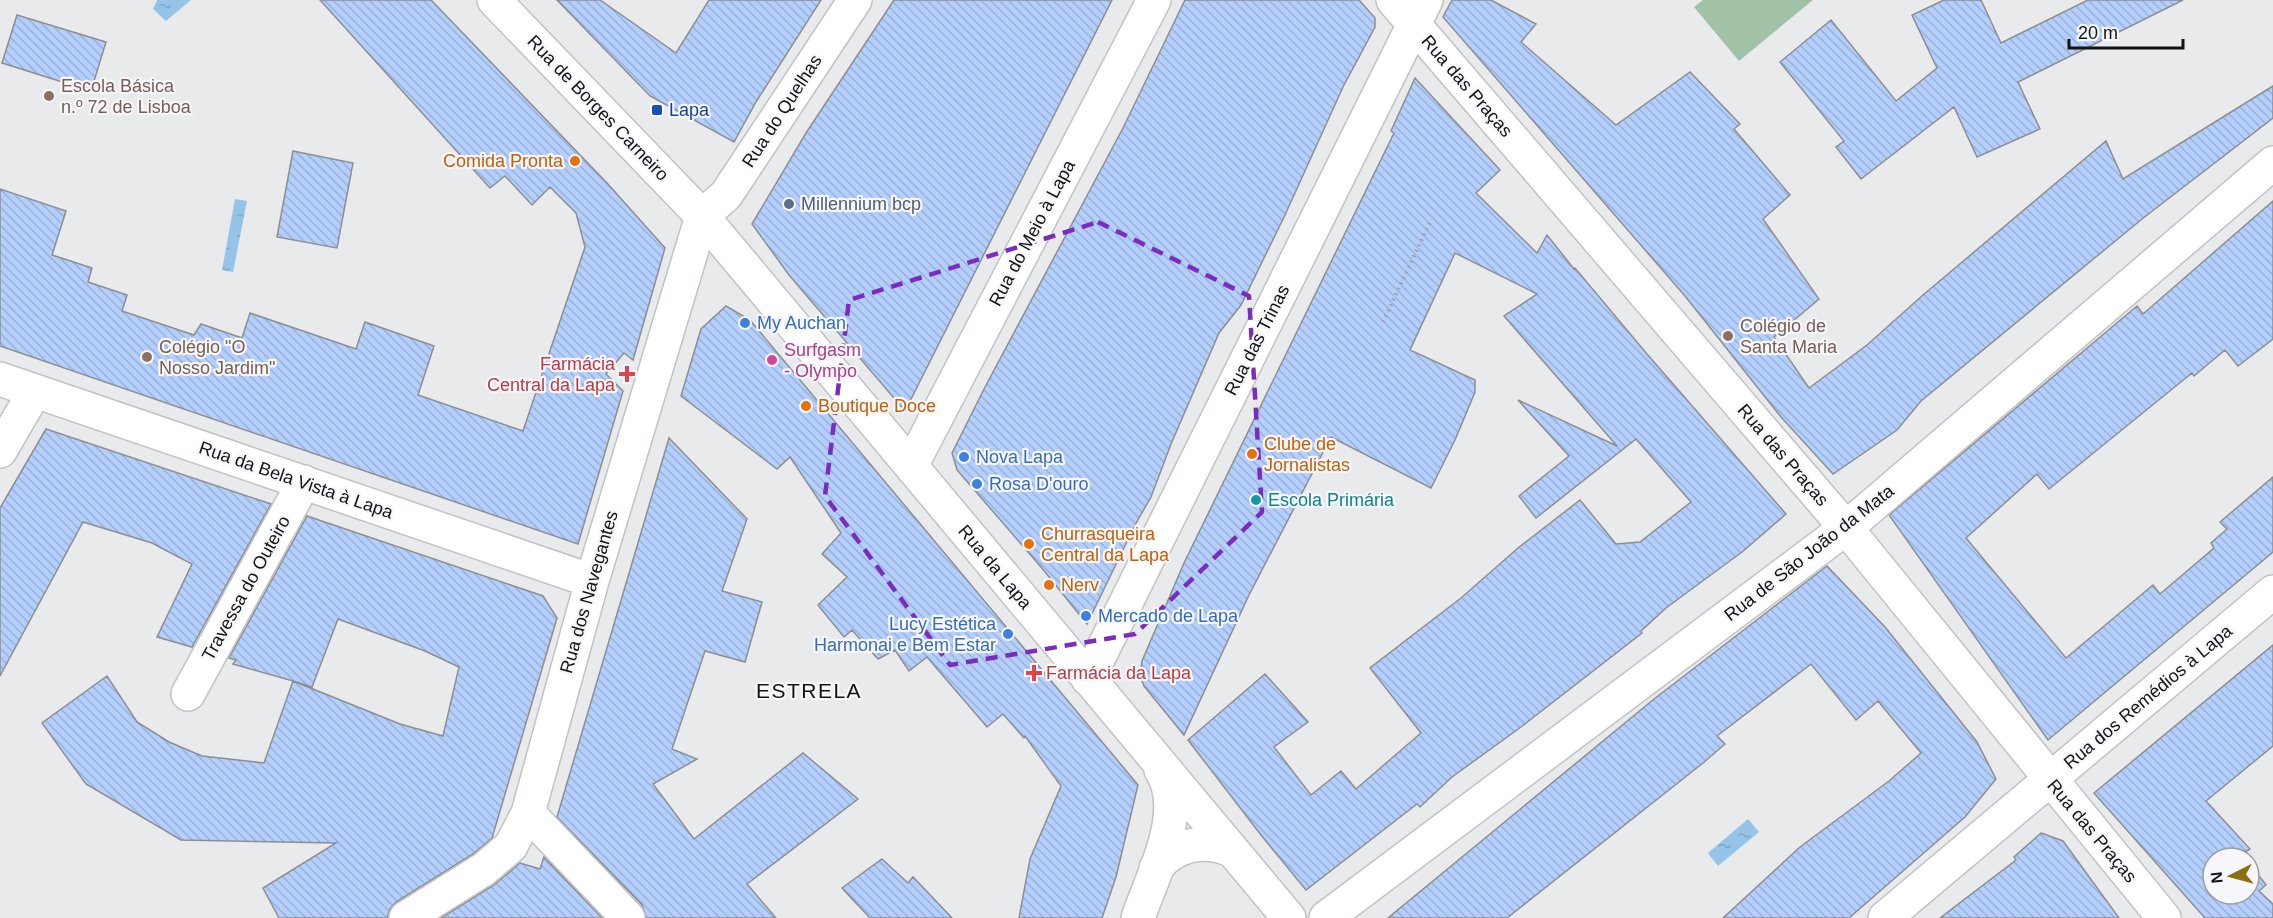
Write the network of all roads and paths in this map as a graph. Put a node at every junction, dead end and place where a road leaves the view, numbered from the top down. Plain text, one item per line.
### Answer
1 (494, 0) edge
2 (855, 0) edge
3 (1154, 0) edge
4 (1393, 0) edge
5 (1420, 13) edge
6 (2273, 163) edge
7 (702, 216) junction
8 (1431, 220) dead end
9 (1383, 322) dead end
10 (0, 379) edge
11 (35, 391) junction
12 (0, 451) edge
13 (911, 466) junction
14 (304, 482) junction
15 (1846, 528) junction
16 (592, 580) junction
17 (2273, 592) edge
18 (1088, 679) junction
19 (188, 694) dead end
20 (1152, 756) junction
21 (2049, 780) junction
22 (528, 813) junction
23 (1233, 851) junction
24 (1156, 868) junction
25 (406, 918) edge
26 (628, 918) edge
27 (1138, 918) edge
28 (1288, 918) edge
29 (1326, 918) edge
30 (1885, 918) edge
31 (2164, 918) edge

1 - 7 street, Rua de Borges Carneiro
2 - 7 street, Rua do Quelhas
3 - 13 street, Rua do Meio à Lapa
4 - 5 street, Rua das Praças
5 - 15 street, Rua das Praças
5 - 18 street, Rua das Trinas
6 - 15 street, Rua de São João da Mata
7 - 13 street, Rua da Lapa
7 - 16 street, Rua dos Navegantes
8 - 9 path
10 - 11 street, Rua da Bela Vista à Lapa
11 - 12 street
11 - 14 street, Rua da Bela Vista à Lapa
13 - 18 street, Rua da Lapa
14 - 16 street, Rua da Bela Vista à Lapa
14 - 19 street, Travessa do Outeiro
15 - 21 street, Rua das Praças
15 - 29 street, Rua de São João da Mata
16 - 22 street, Rua dos Navegantes
17 - 21 street, Rua dos Remédios à Lapa
18 - 20 street, Rua da Lapa
20 - 23 street, Rua da Lapa
20 - 24 street
21 - 30 street, Rua dos Remédios à Lapa
21 - 31 street, Rua das Praças
22 - 25 street, Rua dos Navegantes
22 - 26 street
23 - 24 street
23 - 28 street, Rua da Lapa
24 - 27 street

